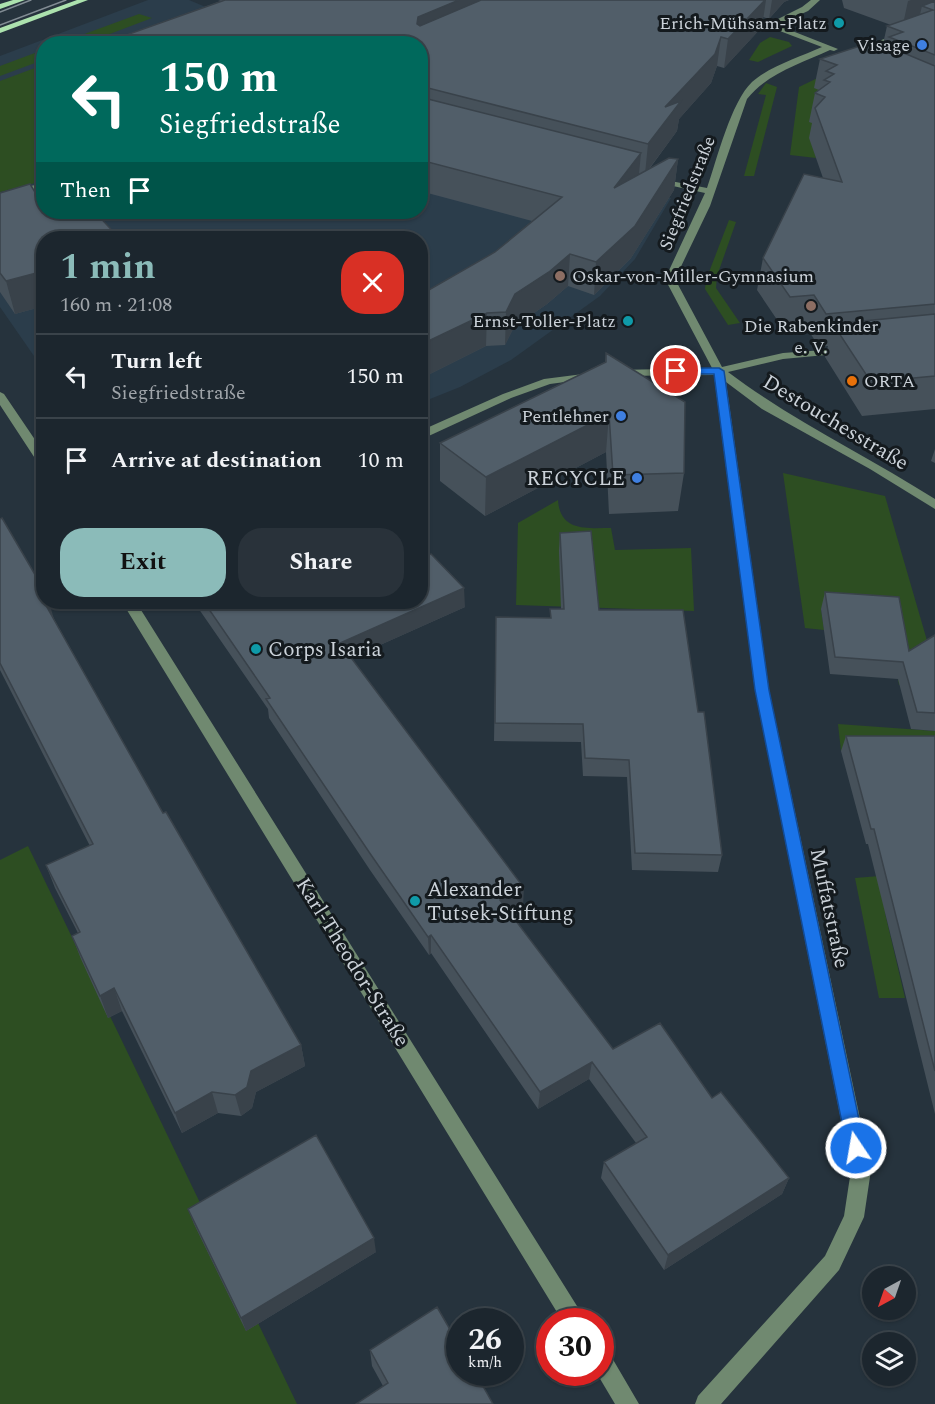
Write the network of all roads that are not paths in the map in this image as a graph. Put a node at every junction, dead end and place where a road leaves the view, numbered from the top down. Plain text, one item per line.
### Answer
1 (21, 0) edge
2 (84, 0) edge
3 (816, 0) edge
4 (0, 8) edge
5 (732, 12) edge
6 (935, 21) edge
7 (772, 25) junction
8 (0, 31) edge
9 (855, 57) edge
10 (645, 179) edge
11 (36, 188) edge
12 (710, 191) junction
13 (0, 196) edge
14 (865, 348) edge
15 (719, 371) junction
16 (1, 400) edge
17 (428, 432) edge
18 (36, 451) edge
19 (935, 505) edge
20 (133, 609) edge
21 (567, 1308) edge
22 (614, 1382) edge
23 (628, 1404) edge
24 (706, 1404) edge

1 - 4 main road
2 - 8 main road
3 - 7 street
5 - 7 street
6 - 9 street
7 - 12 street, Siegfriedstraße
10 - 12 street
11 - 13 street
12 - 15 street, Siegfriedstraße
14 - 15 street
15 - 17 street
15 - 19 street, Destouchesstraße
15 - 24 street, Muffatstraße
16 - 18 street
20 - 21 street, Karl-Theodor-Straße
22 - 23 street

